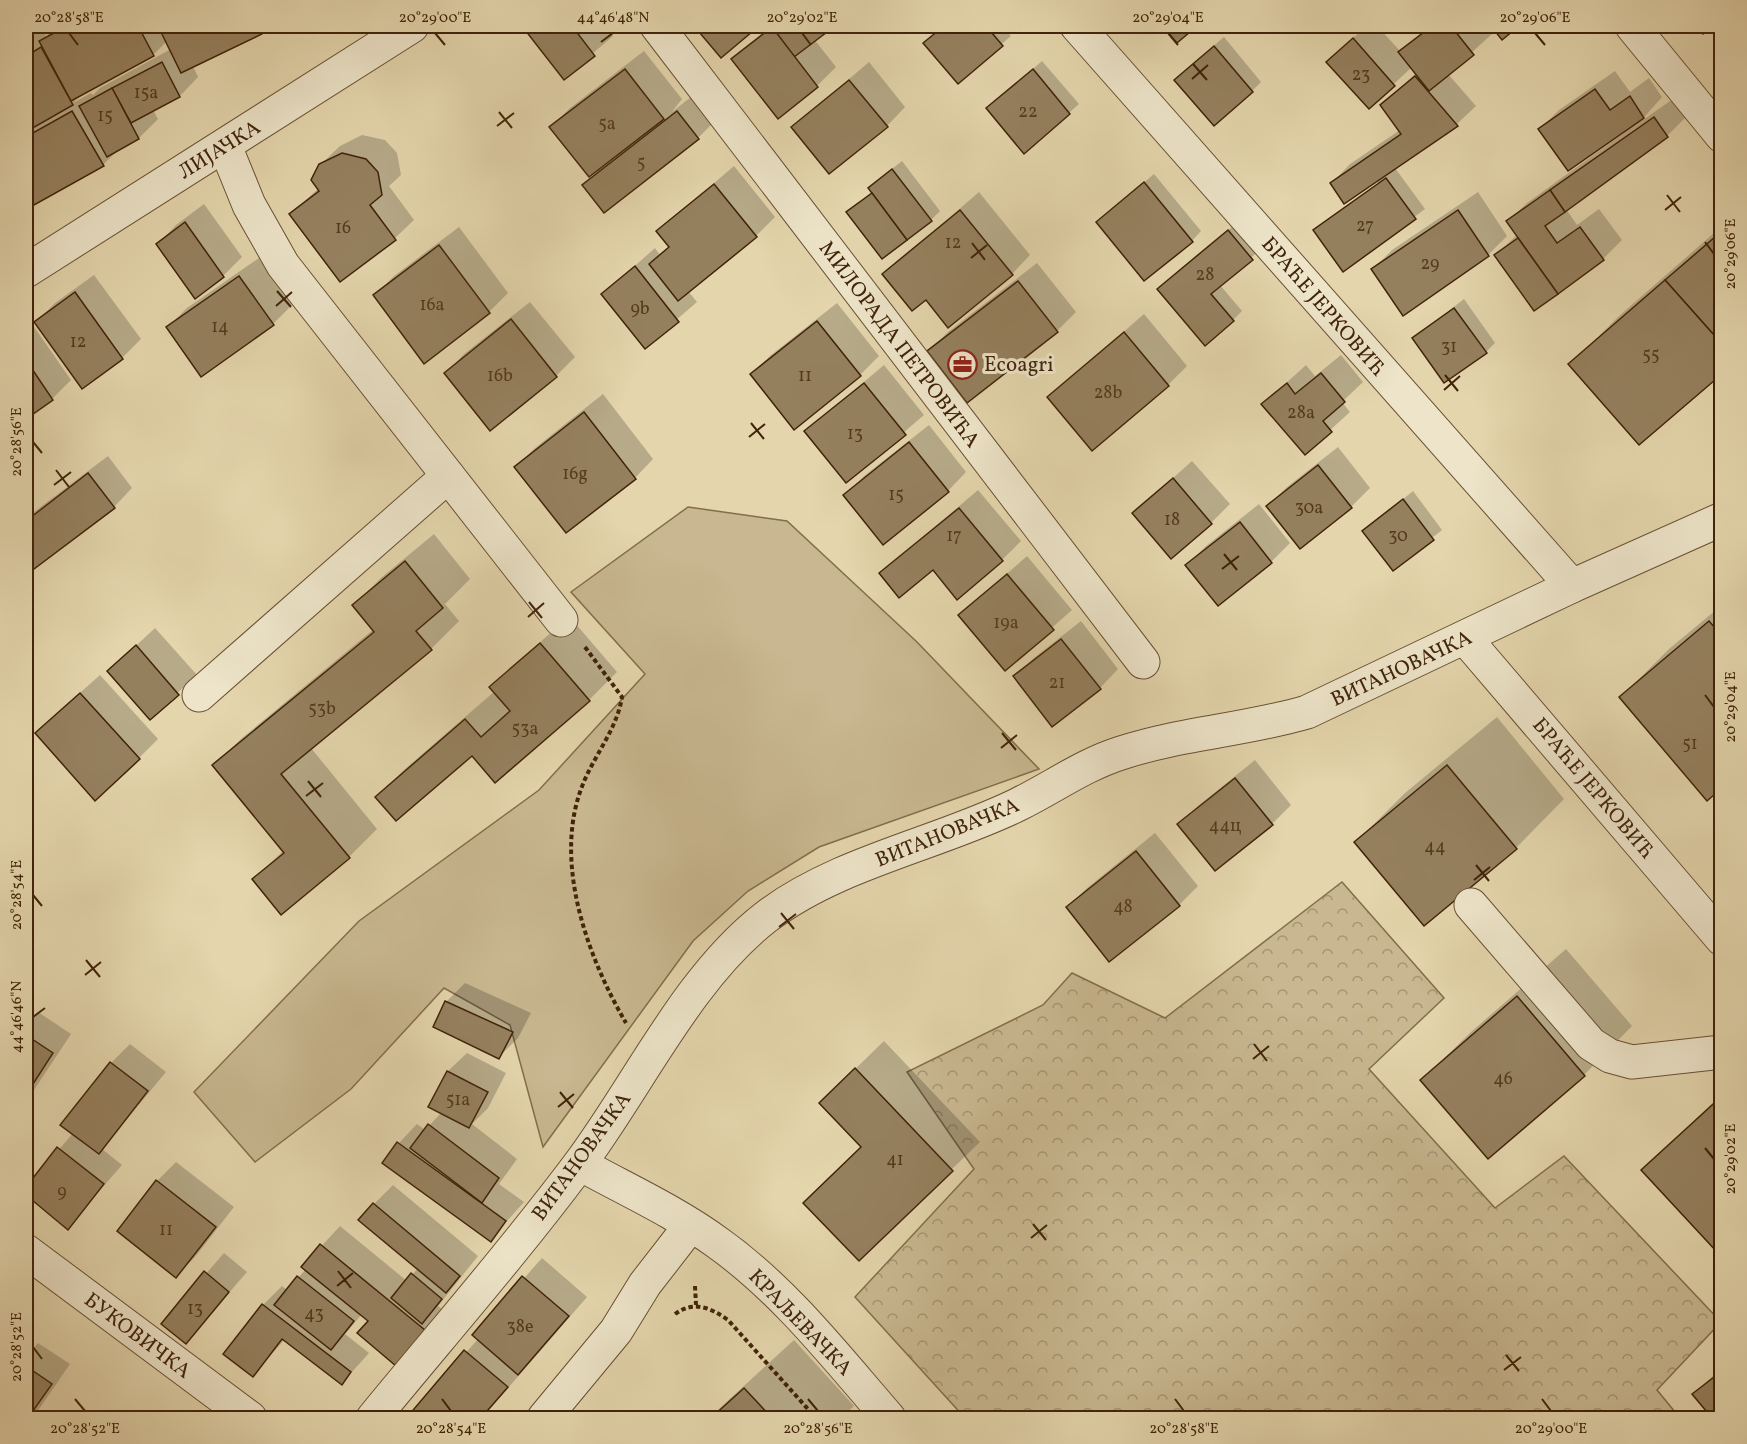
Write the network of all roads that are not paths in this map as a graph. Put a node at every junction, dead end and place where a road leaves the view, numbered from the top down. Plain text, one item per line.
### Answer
1 (412, 26) edge
2 (657, 26) edge
3 (1077, 26) edge
4 (1632, 26) edge
5 (1722, 136) edge
6 (225, 146) junction
7 (26, 271) edge
8 (448, 476) junction
9 (1722, 519) edge
10 (1572, 586) junction
11 (561, 620) road end
12 (1465, 638) junction
13 (1143, 662) dead end
14 (199, 695) dead end
15 (1471, 905) dead end
16 (1722, 939) edge
17 (1722, 1052) edge
18 (580, 1164) junction
19 (690, 1226) junction
20 (26, 1251) edge
21 (250, 1419) edge
22 (373, 1419) edge
23 (544, 1419) edge
24 (889, 1419) edge

1 - 6 street, ЛИЈАЧКА
2 - 13 street, МИЛОРАДА ПЕТРОВИЋА
3 - 10 street, БРАЋЕ ЈЕРКОВИЋ
4 - 5 street
6 - 7 street, ЛИЈАЧКА
6 - 8 street
8 - 11 street
8 - 14 street
9 - 10 street, ВИТАНОВАЧКА
10 - 12 street, ВИТАНОВАЧКА
12 - 16 street, БРАЋЕ ЈЕРКОВИЋ
12 - 18 street, ВИТАНОВАЧКА
15 - 17 street
18 - 19 street, КРАЉЕВАЧКА
18 - 22 street, ВИТАНОВАЧКА
19 - 23 street
19 - 24 street, КРАЉЕВАЧКА
20 - 21 street, БУКОВИЧКА

